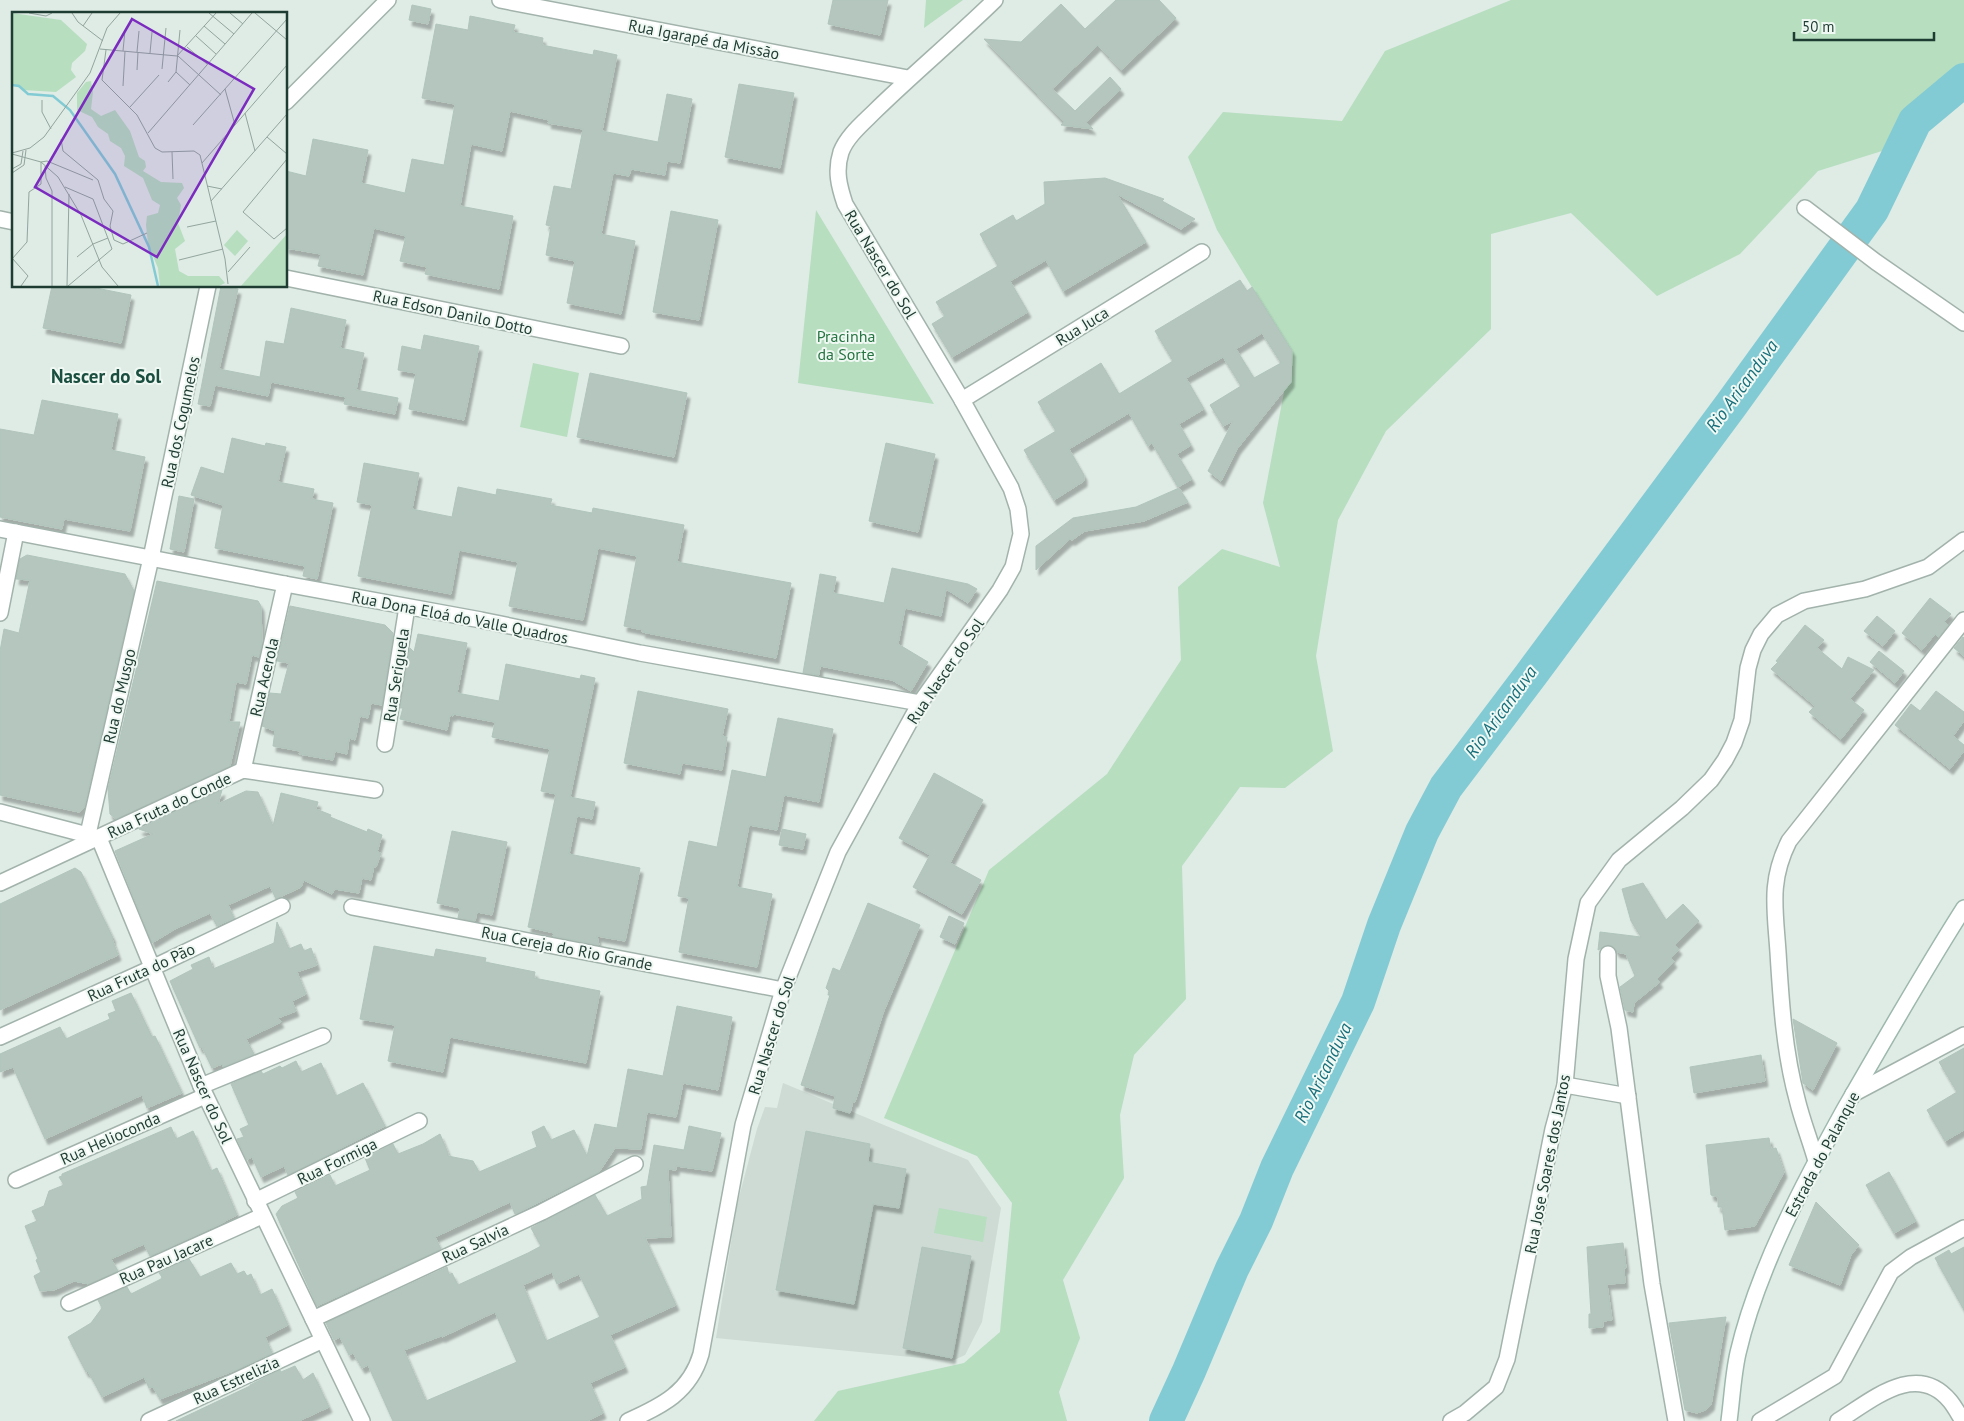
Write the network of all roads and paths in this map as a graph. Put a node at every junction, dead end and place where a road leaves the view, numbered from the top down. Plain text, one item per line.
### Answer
1 (388, 0) edge
2 (500, 0) edge
3 (996, 0) edge
4 (908, 78) junction
5 (288, 100) edge
6 (1805, 208) dead end
7 (1202, 252) dead end
8 (288, 278) edge
9 (208, 288) edge
10 (1964, 324) edge
11 (621, 346) dead end
12 (962, 400) junction
13 (0, 529) edge
14 (16, 532) junction
15 (1964, 540) edge
16 (151, 558) junction
17 (285, 584) junction
18 (407, 607) junction
19 (0, 613) edge
20 (1964, 620) edge
21 (920, 703) junction
22 (385, 744) dead end
23 (243, 770) junction
24 (375, 790) dead end
25 (0, 812) edge
26 (93, 836) junction
27 (0, 883) edge
28 (282, 906) dead end
29 (352, 907) dead end
30 (1964, 908) edge
31 (1608, 954) dead end
32 (154, 967) junction
33 (783, 990) junction
34 (1964, 1035) edge
35 (323, 1036) dead end
36 (0, 1037) edge
37 (1565, 1085) junction
38 (203, 1091) junction
39 (1853, 1094) junction
40 (1628, 1096) junction
41 (419, 1121) dead end
42 (1816, 1161) junction
43 (635, 1164) dead end
44 (16, 1180) dead end
45 (255, 1201) junction
46 (262, 1216) junction
47 (1964, 1228) edge
48 (69, 1303) dead end
49 (313, 1319) junction
50 (323, 1340) junction
51 (150, 1421) edge
52 (362, 1421) edge
53 (628, 1421) edge
54 (1451, 1421) edge
55 (1676, 1421) edge
56 (1729, 1421) edge
57 (1760, 1421) edge
58 (1838, 1421) edge
59 (1963, 1421) edge

1 - 5 street
2 - 4 street, Rua Igarapé da Missão
3 - 4 street, Rua Nascer do Sol
4 - 12 street, Rua Nascer do Sol
6 - 10 street
7 - 12 street, Rua Juca
8 - 11 street, Rua Edson Danilo Dotto
9 - 16 street, Rua dos Cogumelos
12 - 21 street, Rua Nascer do Sol
13 - 14 street, Rua Dona Eloá do Valle Quadros
14 - 16 street, Rua Dona Eloá do Valle Quadros
14 - 19 street
15 - 37 street, Rua Jose Soares dos Jantos
16 - 17 street, Rua Dona Eloá do Valle Quadros
16 - 26 street, Rua do Musgo
17 - 18 street, Rua Dona Eloá do Valle Quadros
17 - 23 street, Rua Acerola
18 - 21 street, Rua Dona Eloá do Valle Quadros
18 - 22 street, Rua Seriguela
20 - 42 street
21 - 33 street, Rua Nascer do Sol
23 - 24 street, Rua Fruta do Conde
23 - 26 street, Rua Fruta do Conde
25 - 26 street
26 - 27 street, Rua Fruta do Conde
26 - 32 street, Rua Nascer do Sol
28 - 32 street, Rua Fruta do Pão
29 - 33 street, Rua Cereja do Rio Grande
30 - 39 street, Estrada do Palanque
31 - 40 street
32 - 36 street, Rua Fruta do Pão
32 - 38 street, Rua Nascer do Sol
33 - 53 street, Rua Nascer do Sol
34 - 39 street
35 - 38 street, Rua Helioconda
37 - 40 street
37 - 54 street, Rua Jose Soares dos Jantos
38 - 44 street, Rua Helioconda
38 - 45 street, Rua Nascer do Sol
39 - 42 street, Estrada do Palanque
40 - 55 street
41 - 45 street, Rua Formiga
42 - 56 street, Estrada do Palanque
43 - 49 street, Rua Salvia
45 - 46 street, Rua Nascer do Sol
46 - 48 street, Rua Pau Jacare
46 - 49 street, Rua Nascer do Sol
47 - 57 street
49 - 50 street, Rua Nascer do Sol
50 - 51 street, Rua Estrelizia
50 - 52 street, Rua Nascer do Sol
58 - 59 street

